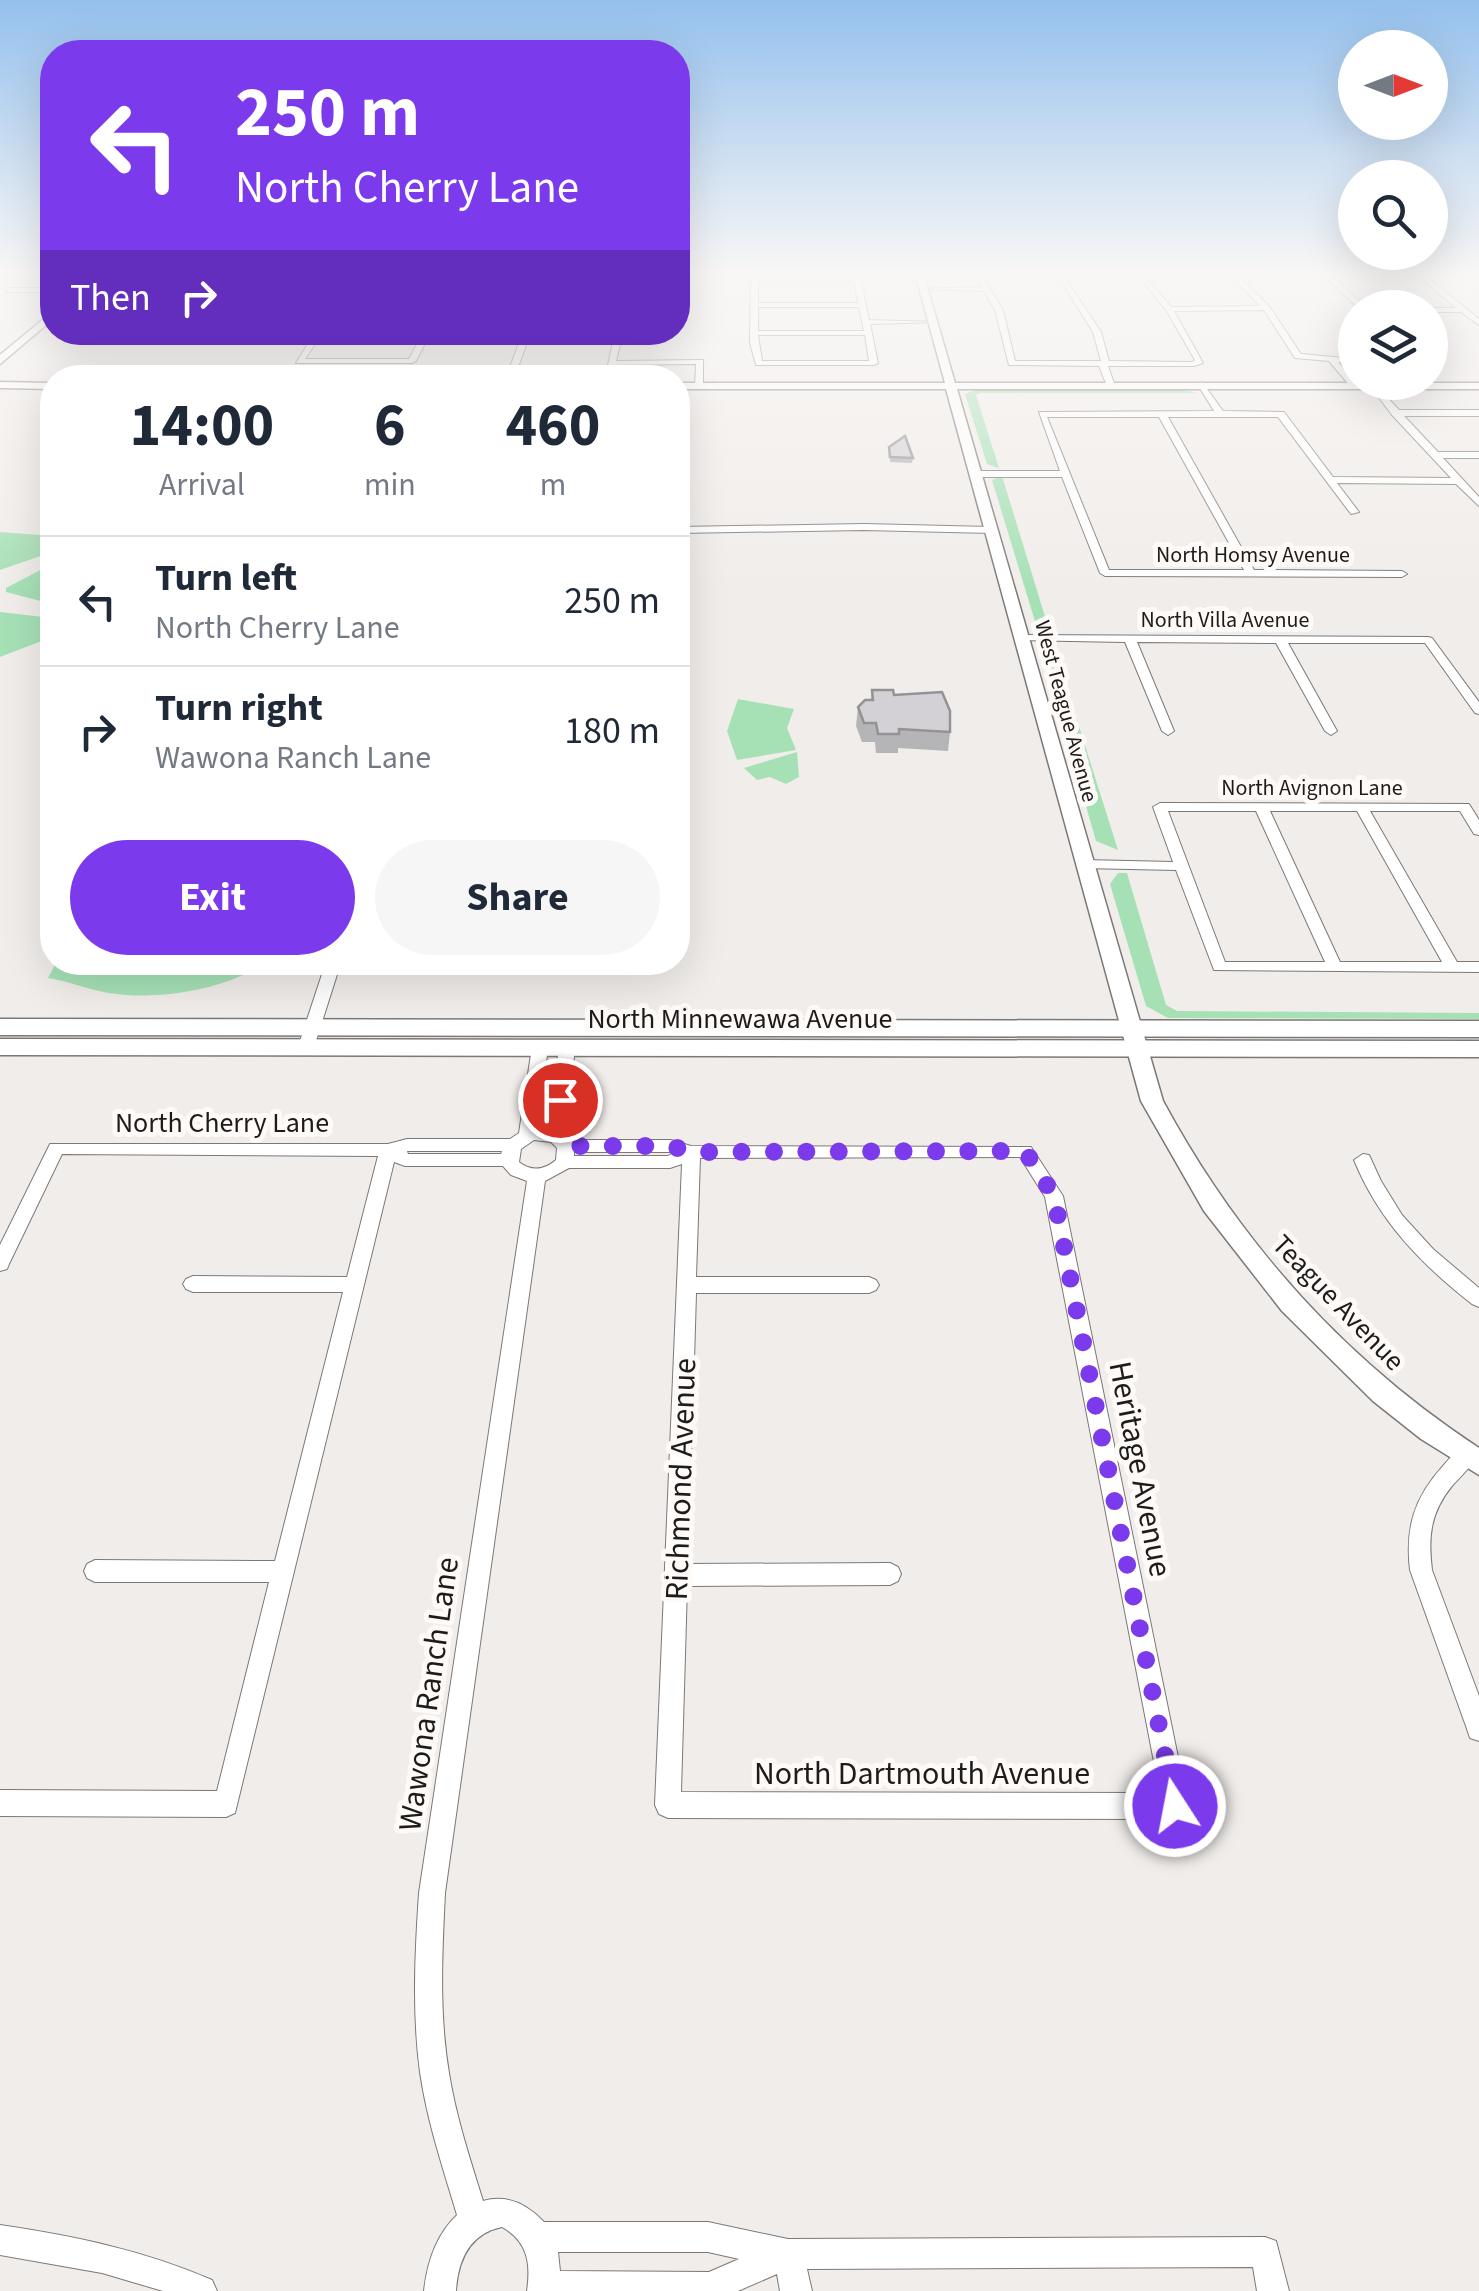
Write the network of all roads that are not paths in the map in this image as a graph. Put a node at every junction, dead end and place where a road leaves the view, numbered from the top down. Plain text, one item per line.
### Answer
1 (699, 380) edge
2 (949, 380) edge
3 (1113, 380) edge
4 (0, 386) edge
5 (40, 386) edge
6 (690, 386) edge
7 (698, 386) junction
8 (951, 386) junction
9 (1118, 386) junction
10 (1202, 386) junction
11 (1338, 386) edge
12 (1448, 386) edge
13 (1479, 386) edge
14 (1384, 400) edge
15 (1395, 412) junction
16 (1479, 413) edge
17 (1162, 414) junction
18 (1220, 414) junction
19 (1433, 455) junction
20 (1479, 455) edge
21 (975, 472) junction
22 (1064, 472) junction
23 (1330, 480) junction
24 (1456, 481) junction
25 (1478, 503) edge
26 (1354, 512) dead end
27 (690, 530) edge
28 (991, 530) junction
29 (1251, 574) junction
30 (1402, 574) dead end
31 (1021, 638) junction
32 (1130, 639) junction
33 (1280, 640) junction
34 (1457, 680) junction
35 (1479, 680) edge
36 (1479, 710) edge
37 (1331, 730) dead end
38 (1168, 731) dead end
39 (1261, 807) junction
40 (1362, 807) junction
41 (1479, 831) edge
42 (1082, 859) junction
43 (1180, 862) junction
44 (1335, 967) junction
45 (1452, 967) junction
46 (1479, 967) edge
47 (330, 975) edge
48 (0, 1027) edge
49 (671, 1028) junction
50 (1479, 1029) edge
51 (309, 1038) junction
52 (1132, 1039) junction
53 (0, 1047) edge
54 (428, 1047) junction
55 (540, 1048) junction
56 (567, 1048) junction
57 (1479, 1049) edge
58 (516, 1147) junction
59 (562, 1148) junction
60 (388, 1150) junction
61 (691, 1152) junction
62 (1363, 1160) dead end
63 (538, 1176) junction
64 (0, 1264) edge
65 (193, 1284) dead end
66 (354, 1285) junction
67 (686, 1285) junction
68 (869, 1286) dead end
69 (1479, 1299) edge
70 (1473, 1459) edge
71 (96, 1571) dead end
72 (283, 1572) junction
73 (890, 1574) dead end
74 (676, 1575) junction
75 (1479, 1729) edge
76 (0, 1803) edge
77 (668, 1805) joint
78 (1175, 1806) joint
79 (474, 2220) junction
80 (538, 2237) junction
81 (0, 2240) edge
82 (788, 2254) junction
83 (544, 2289) edge
84 (436, 2290) edge
85 (201, 2291) edge
86 (796, 2291) edge
87 (1273, 2291) edge

1 - 7 street
2 - 8 street, West Teague Avenue
3 - 9 street
4 - 5 street
6 - 7 street
7 - 8 street
8 - 9 street
8 - 21 street, West Teague Avenue
9 - 10 street
10 - 11 street
10 - 18 street
12 - 13 street
14 - 15 street
15 - 16 street
15 - 19 street
17 - 18 street
17 - 22 street
17 - 29 street
18 - 23 street
19 - 20 street
19 - 24 street
21 - 22 street
21 - 28 street, West Teague Avenue
22 - 29 street, North Homsy Avenue
23 - 24 street
23 - 26 street
24 - 25 street
27 - 28 street
28 - 31 street, West Teague Avenue
29 - 30 street, North Homsy Avenue
31 - 32 street, North Villa Avenue
31 - 42 street, West Teague Avenue
32 - 33 street, North Villa Avenue
32 - 38 street
33 - 34 street, North Villa Avenue
33 - 37 street
34 - 35 street
34 - 36 street
39 - 40 street, North Avignon Lane
39 - 43 street, North Avignon Lane
39 - 44 street
40 - 41 street, North Avignon Lane
40 - 45 street
42 - 43 street
42 - 52 street, West Teague Avenue
43 - 44 street
44 - 45 street
45 - 46 street
47 - 51 street
48 - 51 main road, North Minnewawa Avenue
49 - 51 main road, North Minnewawa Avenue
49 - 52 main road, North Minnewawa Avenue
49 - 54 main road
50 - 52 main road, North Minnewawa Avenue
51 - 53 main road, North Minnewawa Avenue
51 - 54 main road, North Minnewawa Avenue
52 - 56 main road, North Minnewawa Avenue
52 - 57 main road, North Minnewawa Avenue
52 - 70 street, Teague Avenue
54 - 55 main road, North Minnewawa Avenue
55 - 56 main road, North Minnewawa Avenue
55 - 58 street
56 - 59 street
58 - 59 street, North Cherry Lane
58 - 60 street, North Cherry Lane
58 - 63 street
59 - 61 street
59 - 63 street
60 - 64 street, North Cherry Lane
60 - 66 street
61 - 67 street, Richmond Avenue
61 - 78 street, Heritage Avenue
62 - 69 street
63 - 79 street, Wawona Ranch Lane
65 - 66 street
66 - 72 street
67 - 68 street
67 - 74 street, Richmond Avenue
70 - 75 street
71 - 72 street
72 - 76 street
73 - 74 street
74 - 77 street, Richmond Avenue
77 - 78 street, North Dartmouth Avenue
79 - 80 street
79 - 84 street
80 - 82 street
80 - 83 street
81 - 85 street
82 - 83 street
82 - 86 street
82 - 87 street

